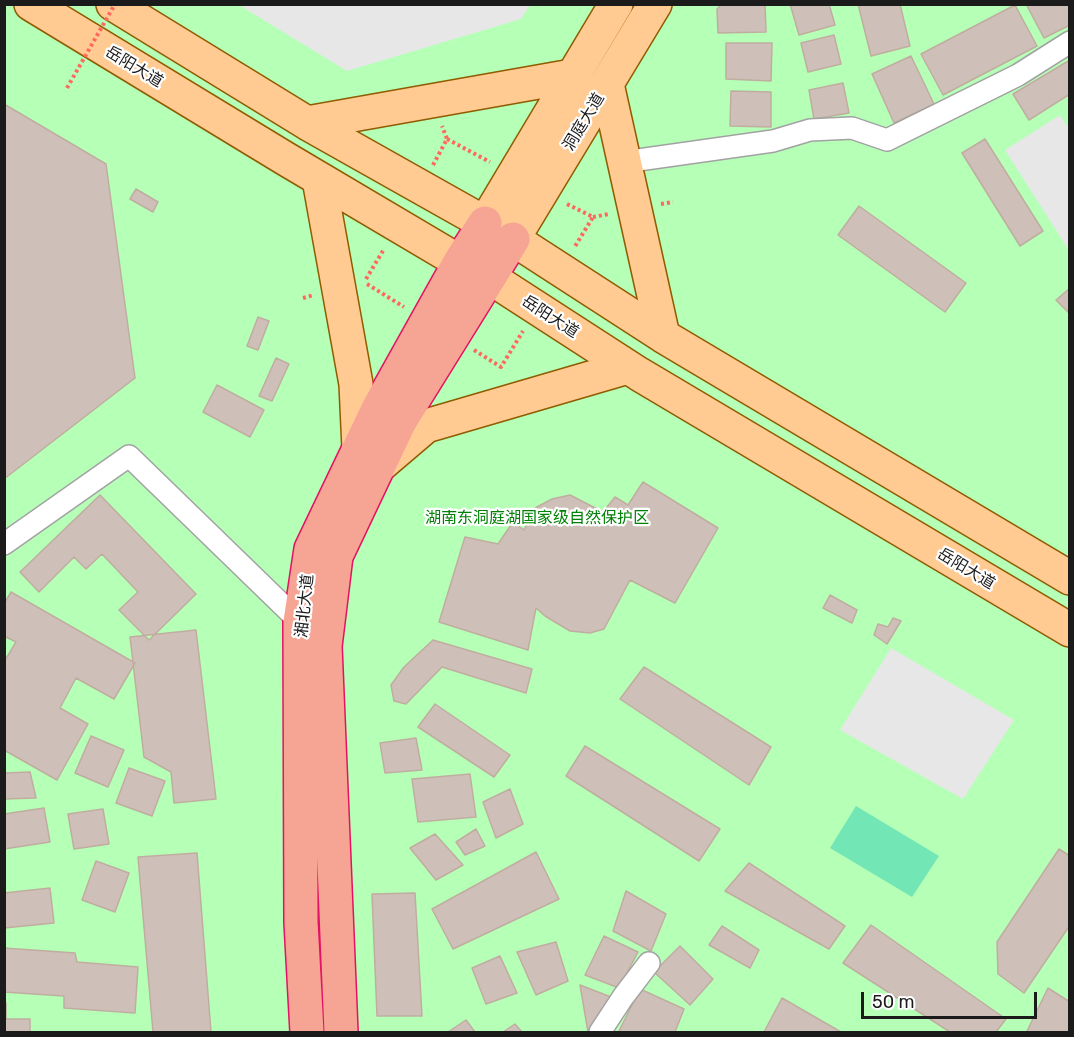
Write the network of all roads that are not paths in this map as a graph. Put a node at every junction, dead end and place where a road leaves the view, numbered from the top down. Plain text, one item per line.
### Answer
1 (31, 4) edge
2 (114, 4) edge
3 (616, 4) edge
4 (656, 4) edge
5 (1070, 42) edge
6 (572, 76) junction
7 (607, 84) junction
8 (307, 123) junction
9 (624, 162) junction
10 (319, 178) junction
11 (485, 223) junction
12 (513, 239) junction
13 (460, 262) junction
14 (489, 277) junction
15 (663, 336) junction
16 (628, 367) junction
17 (369, 457) junction
18 (4, 544) edge
19 (1070, 578) edge
20 (300, 622) junction
21 (1070, 630) edge
22 (649, 963) dead end
23 (307, 1032) edge
24 (341, 1032) edge
25 (600, 1032) edge

1 - 10 main road, 岳阳大道
2 - 8 main road
3 - 6 main road, 洞庭大道
4 - 7 main road, 洞庭大道
5 - 9 street
6 - 8 main road
6 - 11 main road, 洞庭大道
7 - 9 main road
7 - 12 main road, 洞庭大道
8 - 11 main road
9 - 15 main road
10 - 13 main road, 岳阳大道
10 - 17 main road
11 - 12 main road
11 - 13 highway, 湘北大道
12 - 14 highway, 湘北大道
12 - 15 main road
13 - 14 main road, 岳阳大道
13 - 17 highway, 湘北大道
14 - 16 main road, 岳阳大道
14 - 17 highway, 湘北大道
15 - 19 main road
16 - 17 main road
16 - 21 main road, 岳阳大道
17 - 20 highway, 湘北大道
17 - 24 highway, 湘北大道
18 - 20 street
20 - 23 highway, 湘北大道
22 - 25 street

